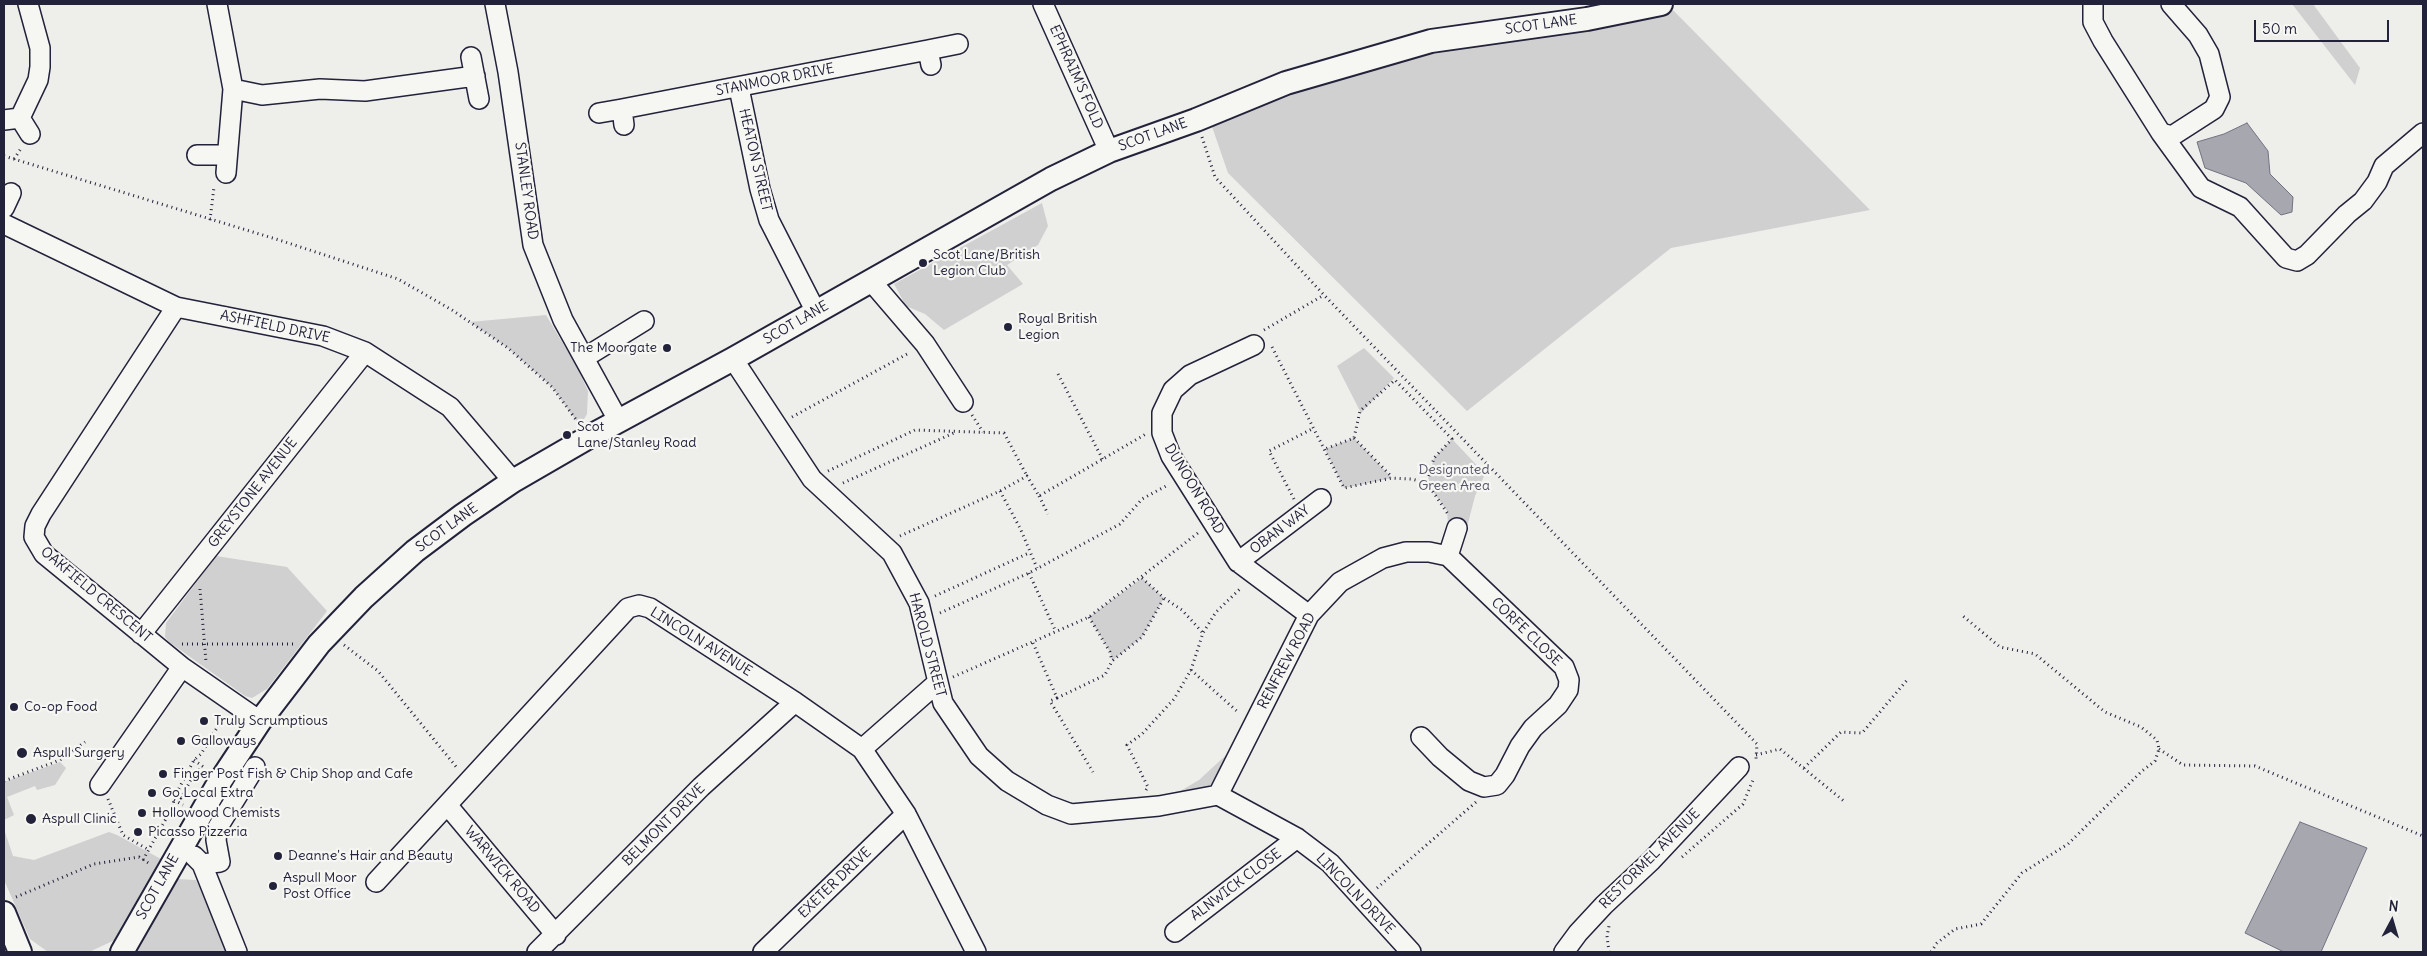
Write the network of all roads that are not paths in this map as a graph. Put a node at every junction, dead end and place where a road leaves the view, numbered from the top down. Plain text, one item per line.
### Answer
1 (28, 4) edge
2 (217, 4) edge
3 (495, 4) edge
4 (1043, 4) edge
5 (1661, 4) edge
6 (2093, 4) edge
7 (2171, 4) edge
8 (958, 44) dead end
9 (471, 57) dead end
10 (475, 76) junction
11 (739, 88) junction
12 (233, 89) junction
13 (479, 99) dead end
14 (599, 113) dead end
15 (12, 119) edge
16 (2161, 133) junction
17 (30, 134) dead end
18 (2423, 134) edge
19 (1109, 151) junction
20 (197, 155) dead end
21 (4, 224) edge
22 (871, 281) junction
23 (176, 307) junction
24 (816, 312) junction
25 (644, 321) dead end
26 (1264, 343) road end
27 (365, 352) junction
28 (584, 358) junction
29 (733, 359) junction
30 (963, 402) dead end
31 (618, 420) junction
32 (513, 481) junction
33 (1322, 499) dead end
34 (1457, 528) road end
35 (1448, 556) junction
36 (1238, 562) junction
37 (1309, 615) junction
38 (148, 639) junction
39 (182, 667) junction
40 (936, 683) junction
41 (796, 702) junction
42 (260, 721) junction
43 (1421, 737) dead end
44 (862, 749) junction
45 (255, 766) dead end
46 (1750, 768) road end
47 (100, 785) road end
48 (1218, 795) junction
49 (208, 802) junction
50 (448, 806) junction
51 (226, 814) junction
52 (906, 814) junction
53 (1298, 838) junction
54 (180, 847) junction
55 (202, 864) junction
56 (376, 882) dead end
57 (7, 906) edge
58 (1175, 932) dead end
59 (556, 935) junction
60 (125, 947) edge
61 (23, 948) edge
62 (109, 952) edge
63 (237, 952) edge
64 (538, 952) edge
65 (763, 952) edge
66 (976, 952) edge
67 (1411, 952) edge
68 (1564, 952) edge

1 - 15 street
2 - 12 street
3 - 28 street, STANLEY ROAD
4 - 19 street, EPHRAIM'S FOLD
5 - 19 main road, SCOT LANE
6 - 16 street
7 - 16 street
8 - 11 street, STANMOOR DRIVE
9 - 10 street
10 - 12 street
10 - 13 street
11 - 14 street, STANMOOR DRIVE
11 - 24 street, HEATON STREET
12 - 20 street
15 - 17 street
16 - 18 street
19 - 22 main road, SCOT LANE
21 - 23 street, ASHFIELD DRIVE
22 - 24 main road, SCOT LANE
22 - 30 street
23 - 27 street, ASHFIELD DRIVE
23 - 38 street, OAKFIELD CRESCENT
24 - 29 main road, SCOT LANE
25 - 28 street
26 - 36 street, DUNOON ROAD
27 - 32 street, ASHFIELD DRIVE
27 - 38 street, GREYSTONE AVENUE
28 - 31 street, STANLEY ROAD
29 - 31 main road, SCOT LANE
29 - 40 street, HAROLD STREET
31 - 32 main road, SCOT LANE
32 - 42 main road, SCOT LANE
33 - 36 street, OBAN WAY
34 - 35 street
35 - 37 street, RENFREW ROAD
35 - 43 street, CORFE CLOSE
36 - 37 street, DUNOON ROAD
37 - 48 street, RENFREW ROAD
38 - 39 street, OAKFIELD CRESCENT
39 - 42 street, OAKFIELD CRESCENT
39 - 47 street
40 - 44 street
40 - 48 street, HAROLD STREET
41 - 44 street, LINCOLN AVENUE
41 - 50 street, LINCOLN AVENUE
41 - 59 street, BELMONT DRIVE
42 - 49 main road, SCOT LANE
44 - 52 street, LINCOLN AVENUE
45 - 51 street
46 - 68 street, RESTORMEL AVENUE
48 - 53 street, LINCOLN DRIVE
49 - 51 street
49 - 54 main road, SCOT LANE
50 - 56 street, LINCOLN AVENUE
50 - 59 street, WARWICK ROAD
51 - 55 street
52 - 65 street, EXETER DRIVE
52 - 66 street, LINCOLN AVENUE
53 - 58 street, ALNWICK CLOSE
53 - 67 street, LINCOLN DRIVE
54 - 55 street
54 - 60 main road, SCOT LANE
55 - 63 street
57 - 61 main road
59 - 64 street, BELMONT DRIVE
60 - 62 main road, SCOT LANE

